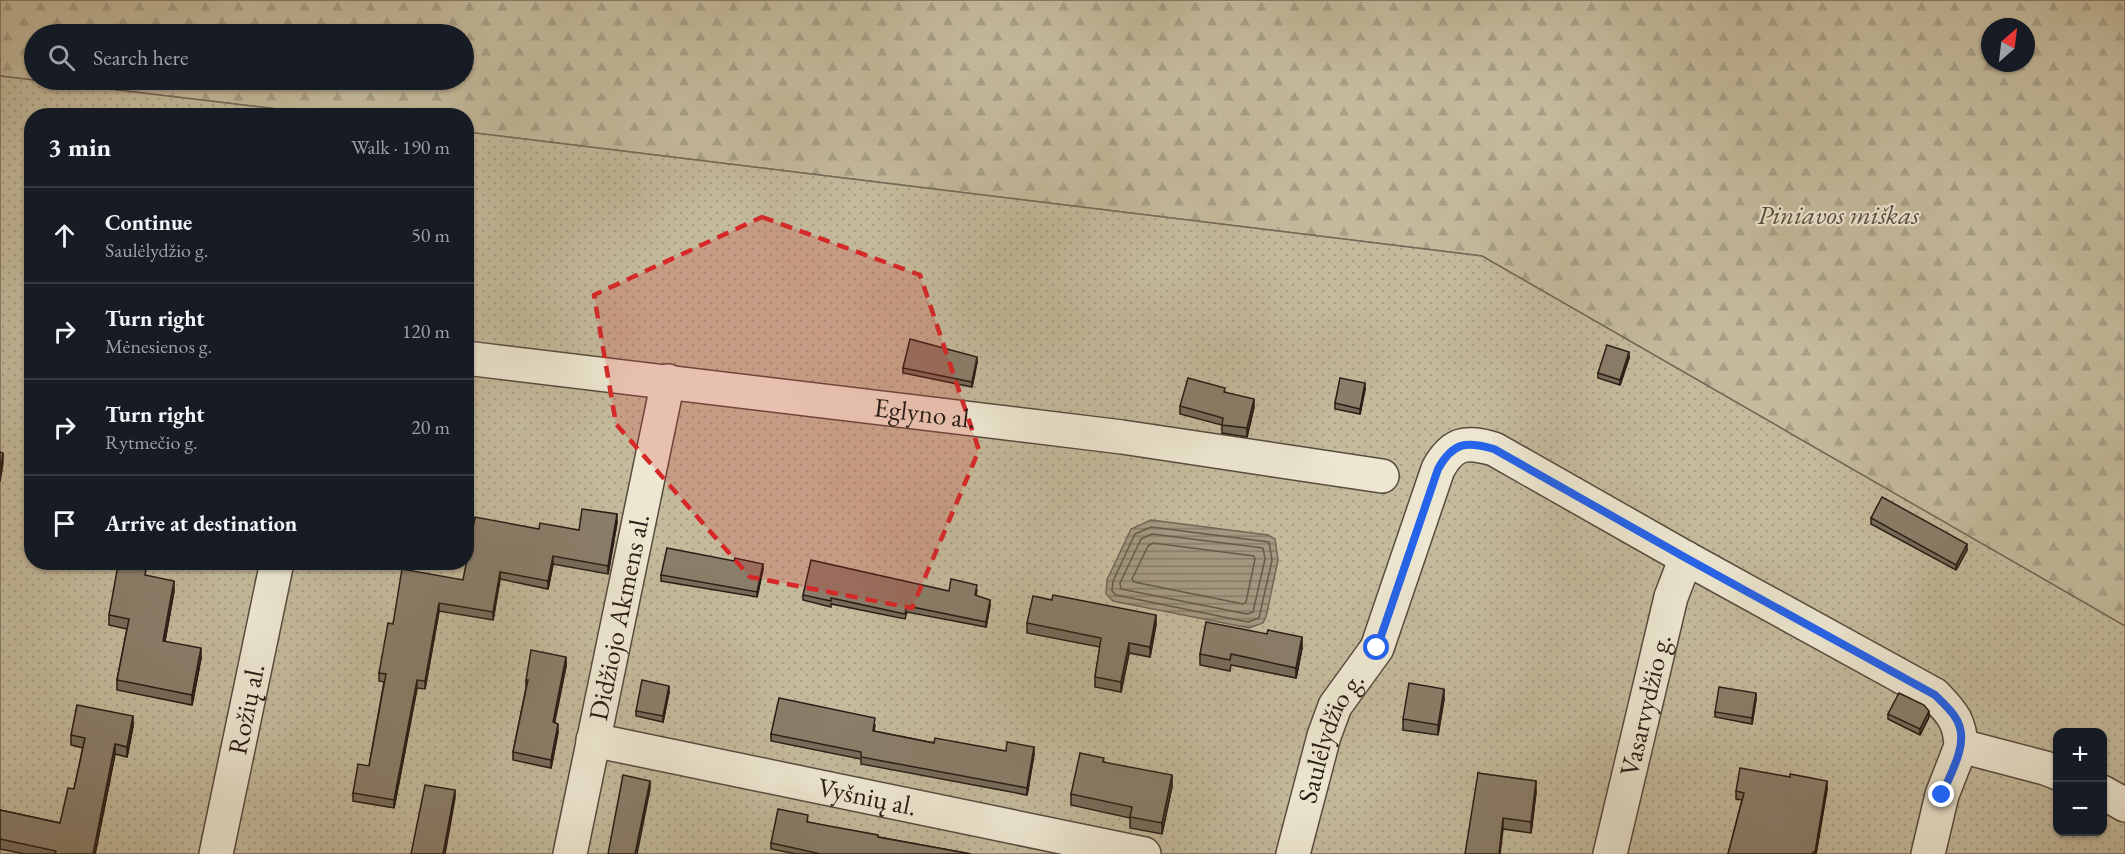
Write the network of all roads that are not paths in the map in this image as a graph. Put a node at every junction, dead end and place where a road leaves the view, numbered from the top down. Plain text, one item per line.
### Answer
1 (474, 359) edge
2 (668, 381) junction
3 (1382, 476) dead end
4 (1686, 558) junction
5 (275, 570) edge
6 (593, 740) junction
7 (1961, 746) junction
8 (2053, 771) edge
9 (2107, 794) edge
10 (2125, 805) edge
11 (216, 854) edge
12 (570, 854) edge
13 (1144, 854) edge
14 (1293, 854) edge
15 (1610, 854) edge
16 (1928, 854) edge

1 - 2 street, Eglyno al.
2 - 3 street, Eglyno al.
2 - 6 street, Didžiojo Akmens al.
4 - 7 street
4 - 14 street, Saulėlydžio g.
4 - 15 street, Vasarvydžio g.
5 - 11 street, Rožių al.
6 - 12 street, Didžiojo Akmens al.
6 - 13 street, Vyšnių al.
7 - 8 street
7 - 16 street
9 - 10 street

